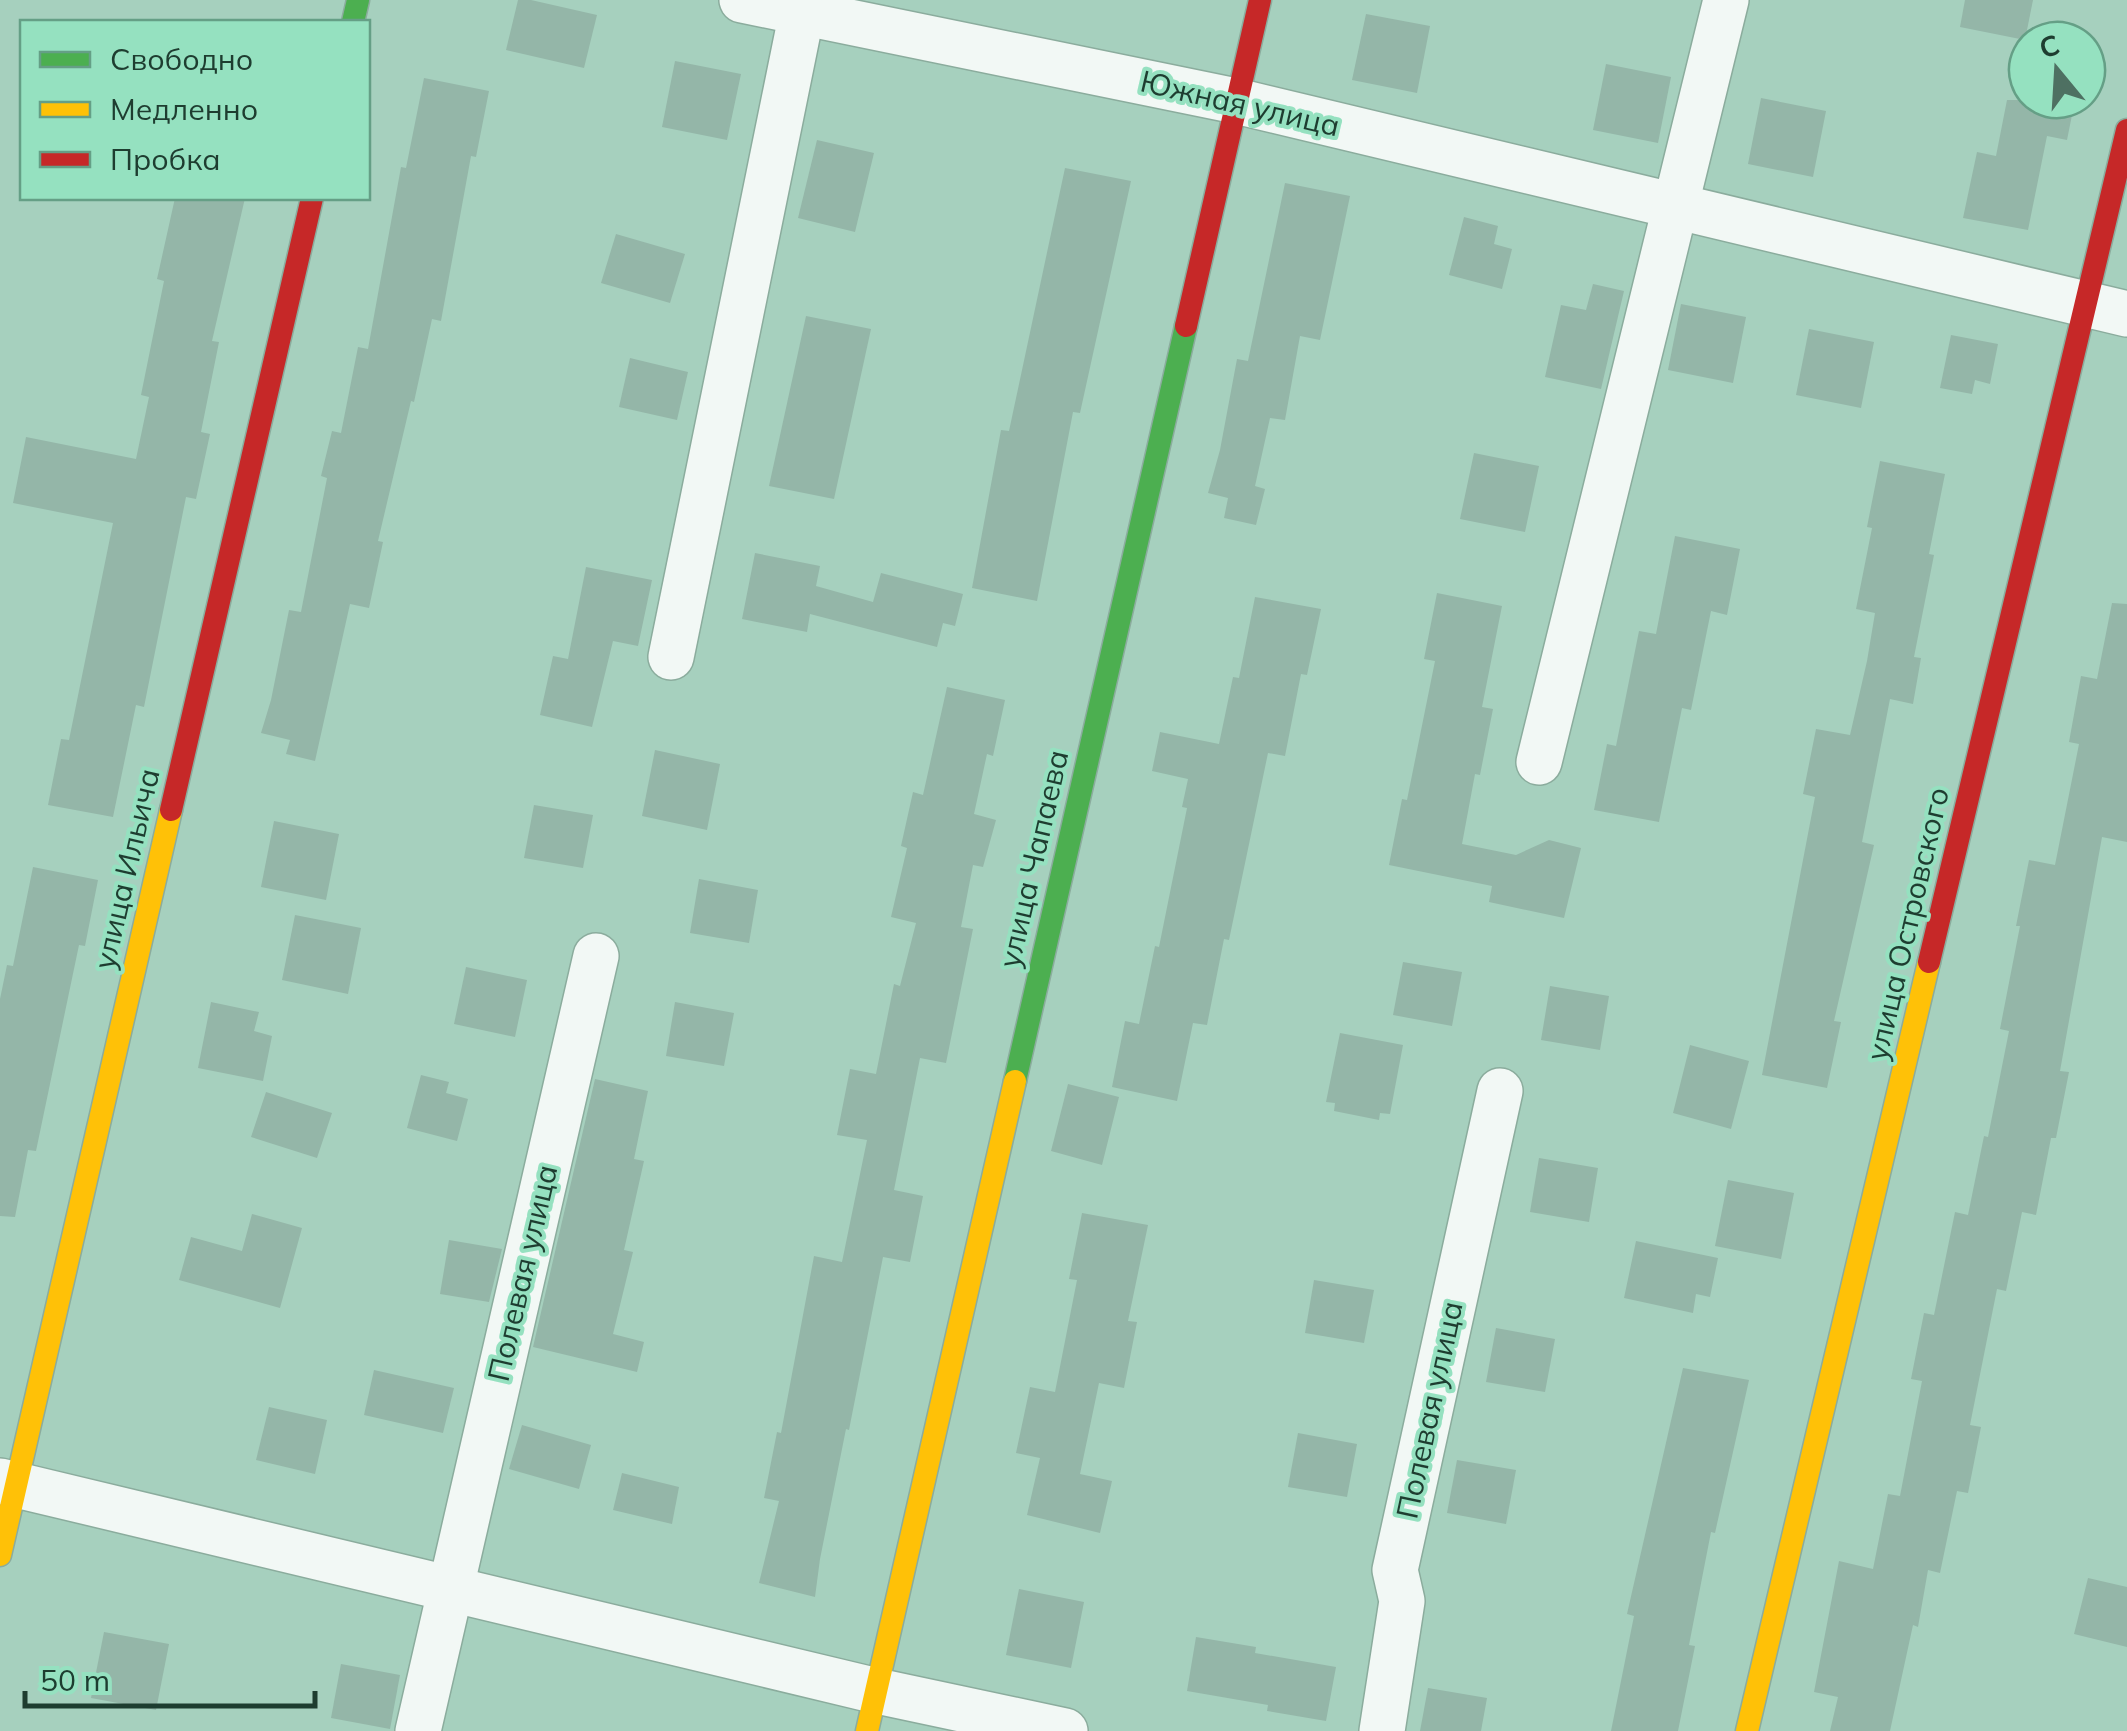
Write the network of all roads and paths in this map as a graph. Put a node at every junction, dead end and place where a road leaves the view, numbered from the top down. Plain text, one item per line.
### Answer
1 (742, 0) edge
2 (1260, 0) edge
3 (1726, 0) edge
4 (802, 12) junction
5 (1236, 101) junction
6 (2127, 130) edge
7 (312, 200) edge
8 (1675, 206) junction
9 (2106, 309) edge
10 (671, 657) dead end
11 (1539, 762) dead end
12 (596, 956) dead end
13 (1500, 1091) dead end
14 (8, 1483) edge
15 (0, 1555) edge
16 (450, 1589) junction
17 (872, 1711) edge
18 (418, 1731) edge
19 (1065, 1731) edge
20 (1382, 1731) edge
21 (1747, 1731) edge

1 - 4 street, Южная улица
2 - 5 street, улица Чапаева
3 - 8 street
4 - 5 street, Южная улица
4 - 10 street
5 - 8 street, Южная улица
5 - 17 street, улица Чапаева
6 - 9 street, улица Островского
7 - 14 street, улица Ильича
8 - 9 street, Южная улица
8 - 11 street
9 - 21 street, улица Островского
12 - 16 street, Полевая улица
13 - 20 street, Полевая улица
14 - 15 street, улица Ильича
14 - 16 street
16 - 17 street
16 - 18 street, Полевая улица
17 - 19 street

